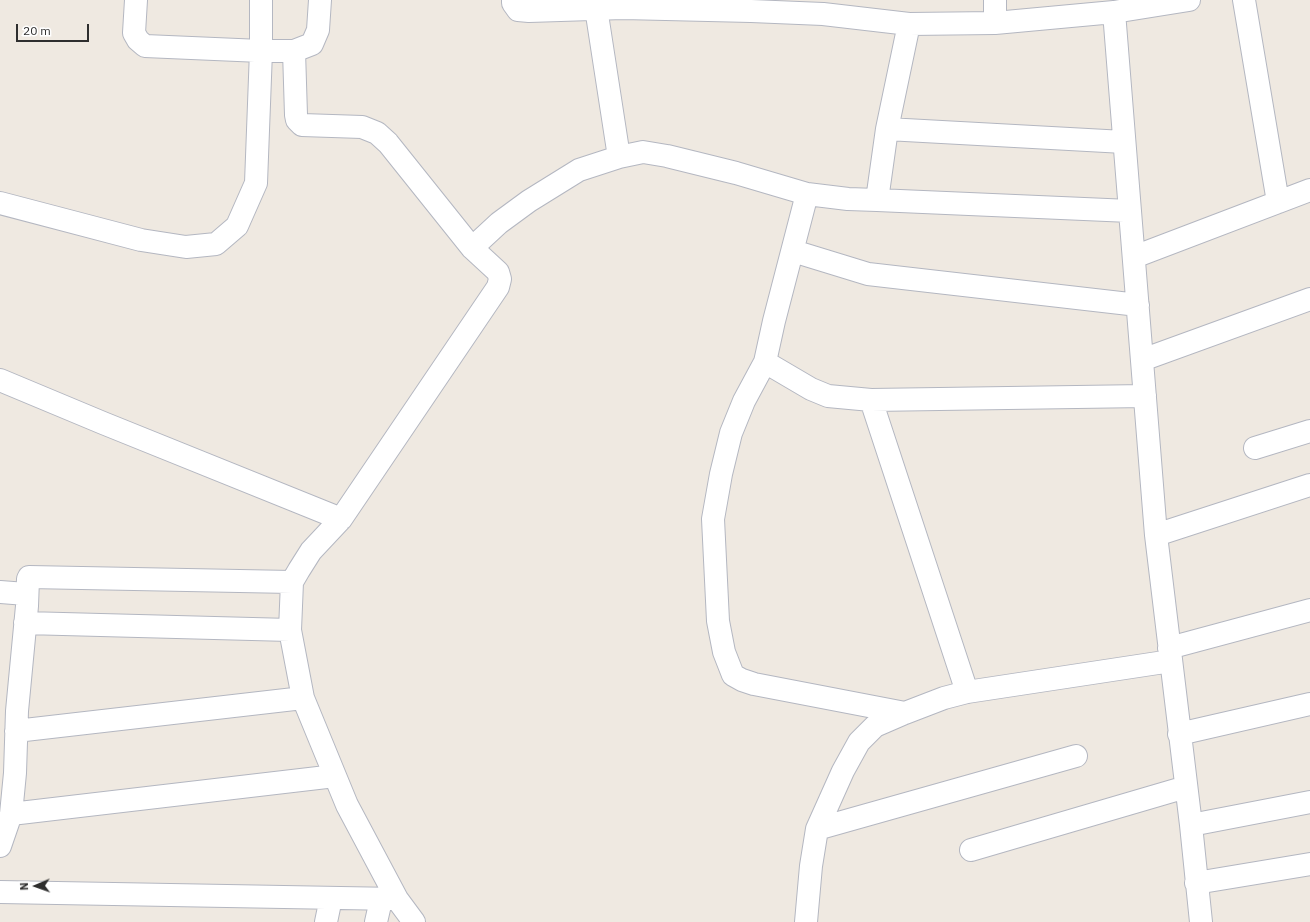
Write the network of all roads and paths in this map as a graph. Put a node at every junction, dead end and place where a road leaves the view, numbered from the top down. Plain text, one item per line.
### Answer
1 (136, 0) edge
2 (261, 0) edge
3 (320, 0) edge
4 (513, 0) edge
5 (995, 0) edge
6 (1189, 0) edge
7 (1244, 0) edge
8 (698, 5) edge
9 (605, 6) edge
10 (823, 7) edge
11 (1114, 12) junction
12 (995, 23) junction
13 (909, 24) junction
14 (261, 51) junction
15 (294, 51) junction
16 (887, 129) junction
17 (1124, 142) junction
18 (619, 157) junction
19 (1310, 190) edge
20 (807, 194) junction
21 (877, 200) junction
22 (1278, 202) junction
23 (0, 203) edge
24 (1130, 211) junction
25 (472, 248) junction
26 (793, 251) junction
27 (1134, 257) junction
28 (1310, 299) edge
29 (1138, 305) junction
30 (1142, 360) junction
31 (765, 362) junction
32 (0, 380) edge
33 (1145, 396) junction
34 (871, 400) junction
35 (1310, 431) edge
36 (1255, 448) dead end
37 (1310, 485) edge
38 (341, 519) junction
39 (1156, 535) junction
40 (292, 582) junction
41 (0, 592) edge
42 (26, 594) junction
43 (1310, 610) edge
44 (25, 623) junction
45 (290, 630) junction
46 (1170, 654) junction
47 (968, 692) junction
48 (303, 698) junction
49 (1310, 704) edge
50 (904, 712) junction
51 (11, 718) edge
52 (1179, 734) junction
53 (1076, 756) dead end
54 (335, 776) junction
55 (1186, 787) junction
56 (1310, 802) edge
57 (11, 814) junction
58 (1191, 825) junction
59 (817, 830) junction
60 (0, 846) edge
61 (971, 850) dead end
62 (1310, 864) edge
63 (1196, 882) junction
64 (0, 892) edge
65 (331, 898) junction
66 (389, 900) junction
67 (326, 922) edge
68 (376, 922) edge
69 (414, 922) edge
70 (806, 922) edge
71 (1201, 922) edge

1 - 14 street
2 - 14 street
3 - 15 street
4 - 9 street
5 - 12 street
6 - 11 street
7 - 22 street
8 - 9 street
8 - 10 street
9 - 18 street
10 - 13 street
11 - 12 street
11 - 17 street
12 - 13 street
13 - 16 street
14 - 15 street
14 - 23 street
15 - 25 street
16 - 17 street
16 - 21 street
17 - 24 street
18 - 20 street
18 - 25 street
19 - 22 street
20 - 21 street
20 - 26 street
21 - 24 street
22 - 27 street
24 - 27 street
25 - 38 street
26 - 29 street
26 - 31 street
27 - 29 street
28 - 30 street
29 - 30 street
30 - 33 street
31 - 34 street
31 - 50 street
32 - 38 street
33 - 34 street
33 - 39 street
34 - 47 street
35 - 36 street
37 - 39 street
38 - 40 street
39 - 46 street
40 - 42 street
40 - 45 street
41 - 42 street
42 - 44 street
43 - 46 street
44 - 45 street
44 - 51 street
45 - 48 street
46 - 47 street
46 - 52 street
47 - 50 street
48 - 51 street
48 - 54 street
49 - 52 street
50 - 59 street
51 - 57 street
52 - 55 street
53 - 59 street
54 - 57 street
54 - 66 street
55 - 58 street
55 - 61 street
56 - 58 street
57 - 60 street
58 - 63 street
59 - 70 street
62 - 63 street
63 - 71 street
64 - 65 street
65 - 66 street
65 - 67 street
66 - 68 street
66 - 69 street

